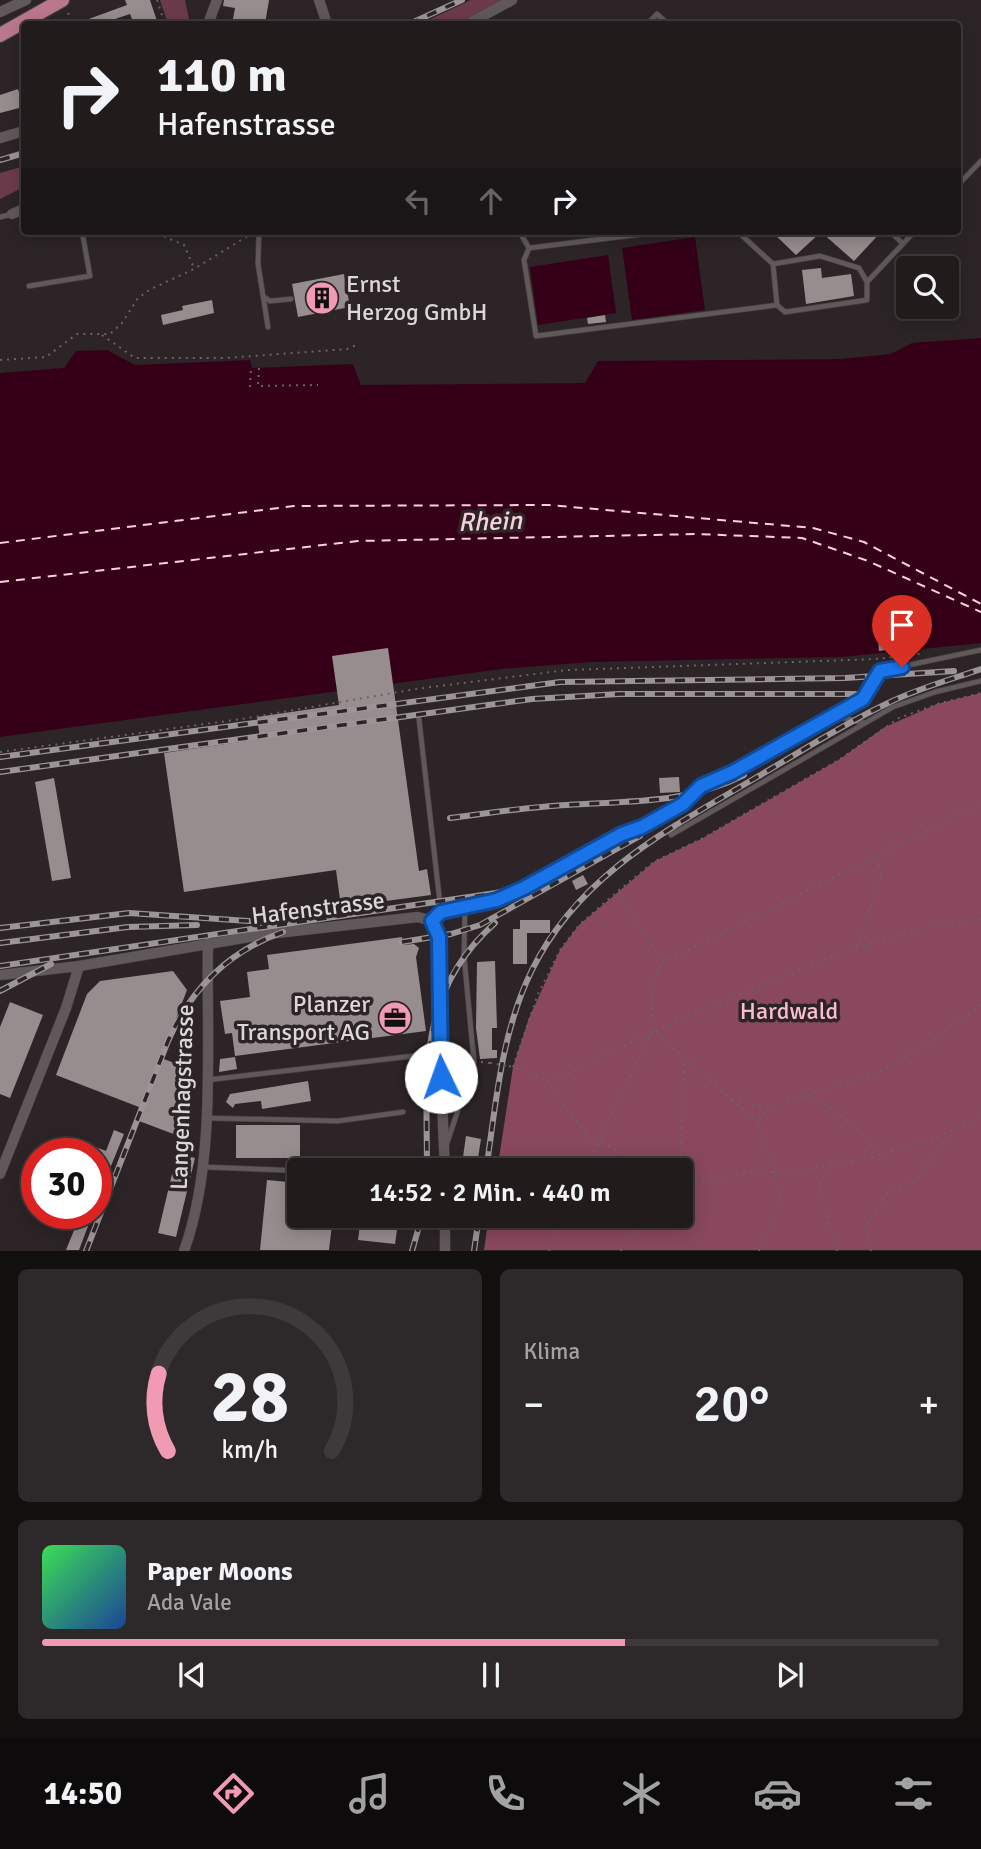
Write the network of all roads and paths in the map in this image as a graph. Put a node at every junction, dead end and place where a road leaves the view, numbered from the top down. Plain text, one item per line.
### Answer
1 (26, 0) edge
2 (157, 0) edge
3 (216, 0) edge
4 (319, 0) edge
5 (512, 0) edge
6 (65, 6) edge
7 (0, 12) edge
8 (32, 21) edge
9 (164, 21) edge
10 (209, 21) edge
11 (326, 21) edge
12 (474, 21) edge
13 (650, 21) edge
14 (665, 21) edge
15 (21, 26) edge
16 (0, 36) edge
17 (21, 132) edge
18 (0, 138) edge
19 (981, 161) edge
20 (961, 182) edge
21 (21, 210) edge
22 (12, 214) joint
23 (0, 217) edge
24 (83, 235) edge
25 (160, 235) edge
26 (250, 235) edge
27 (257, 235) edge
28 (521, 235) edge
29 (635, 235) edge
30 (741, 235) edge
31 (895, 235) edge
32 (911, 235) edge
33 (904, 243) junction
34 (529, 248) junction
35 (773, 264) junction
36 (194, 269) junction
37 (867, 282) junction
38 (29, 286) dead end
39 (264, 297) junction
40 (291, 299) dead end
41 (776, 304) junction
42 (268, 327) dead end
43 (102, 334) junction
44 (359, 344) dead end
45 (0, 360) edge
46 (251, 368) dead end
47 (259, 368) dead end
48 (318, 385) dead end
49 (250, 387) dead end
50 (981, 650) edge
51 (928, 653) dead end
52 (981, 681) edge
53 (981, 693) edge
54 (831, 715) junction
55 (419, 719) dead end
56 (864, 723) junction
57 (0, 752) edge
58 (981, 804) edge
59 (622, 834) joint
60 (671, 835) dead end
61 (878, 857) junction
62 (619, 890) junction
63 (465, 907) junction
64 (441, 912) junction
65 (981, 919) edge
66 (432, 921) junction
67 (208, 943) junction
68 (856, 946) junction
69 (662, 962) junction
70 (79, 966) junction
71 (0, 975) edge
72 (981, 1005) edge
73 (653, 1030) junction
74 (439, 1053) junction
75 (684, 1059) junction
76 (484, 1062) dead end
77 (513, 1067) junction
78 (206, 1080) junction
79 (546, 1080) junction
80 (803, 1096) junction
81 (731, 1100) junction
82 (765, 1109) junction
83 (403, 1112) dead end
84 (981, 1115) edge
85 (205, 1118) junction
86 (758, 1124) junction
87 (952, 1131) junction
88 (597, 1138) junction
89 (445, 1149) junction
90 (877, 1156) junction
91 (445, 1158) edge
92 (589, 1158) edge
93 (635, 1158) edge
94 (680, 1158) edge
95 (831, 1165) junction
96 (205, 1167) junction
97 (287, 1170) edge
98 (0, 1174) edge
99 (774, 1174) junction
100 (693, 1182) edge
101 (445, 1228) edge
102 (559, 1228) edge
103 (641, 1228) edge
104 (184, 1251) edge
105 (445, 1251) edge
106 (549, 1251) edge
107 (621, 1251) edge
108 (759, 1251) edge
109 (837, 1251) edge
110 (871, 1251) edge

1 - 7 street
2 - 9 path
3 - 10 street
4 - 11 street
5 - 12 street
6 - 8 main road
13 - 14 lane
15 - 16 main road
17 - 18 street
19 - 20 lane
21 - 22 street
22 - 23 lane
24 - 38 lane
25 - 36 path
26 - 36 path
27 - 39 lane
28 - 34 lane
29 - 34 lane
30 - 35 lane
31 - 33 lane
32 - 33 lane
33 - 37 lane
34 - 41 lane
35 - 37 lane
35 - 41 lane
36 - 43 path
37 - 41 lane
39 - 40 lane
39 - 42 lane
43 - 44 path
43 - 45 path
46 - 49 path
47 - 48 path
50 - 54 lane
51 - 57 path
52 - 56 lane
53 - 62 path
54 - 56 lane
54 - 59 lane
55 - 64 lane
56 - 60 lane
58 - 61 path
59 - 63 street
61 - 68 path
61 - 69 path
62 - 69 path
62 - 77 path
63 - 64 street
63 - 89 lane
64 - 66 street
65 - 68 path
66 - 67 street, Hafenstrasse
66 - 74 street
67 - 70 street, Hafenstrasse
67 - 78 street, Langenhagstrasse
68 - 73 path
69 - 73 path
70 - 71 street, Hafenstrasse
70 - 98 street
72 - 80 path
73 - 75 path
73 - 79 path
73 - 88 path
74 - 78 lane
74 - 89 street
75 - 81 path
75 - 94 path
76 - 77 path, bridge
77 - 79 path
78 - 85 street, Langenhagstrasse
79 - 88 path
80 - 82 path
80 - 90 path
81 - 82 path
81 - 86 path
82 - 86 path
83 - 85 lane
84 - 87 path
85 - 96 street, Langenhagstrasse
86 - 99 path
87 - 90 path
87 - 110 path
88 - 92 path
88 - 93 path
89 - 91 street
90 - 95 path
95 - 99 path
95 - 109 path
96 - 97 lane
96 - 104 street, Langenhagstrasse
99 - 100 path
99 - 108 path
101 - 105 street
102 - 106 path
103 - 107 path

